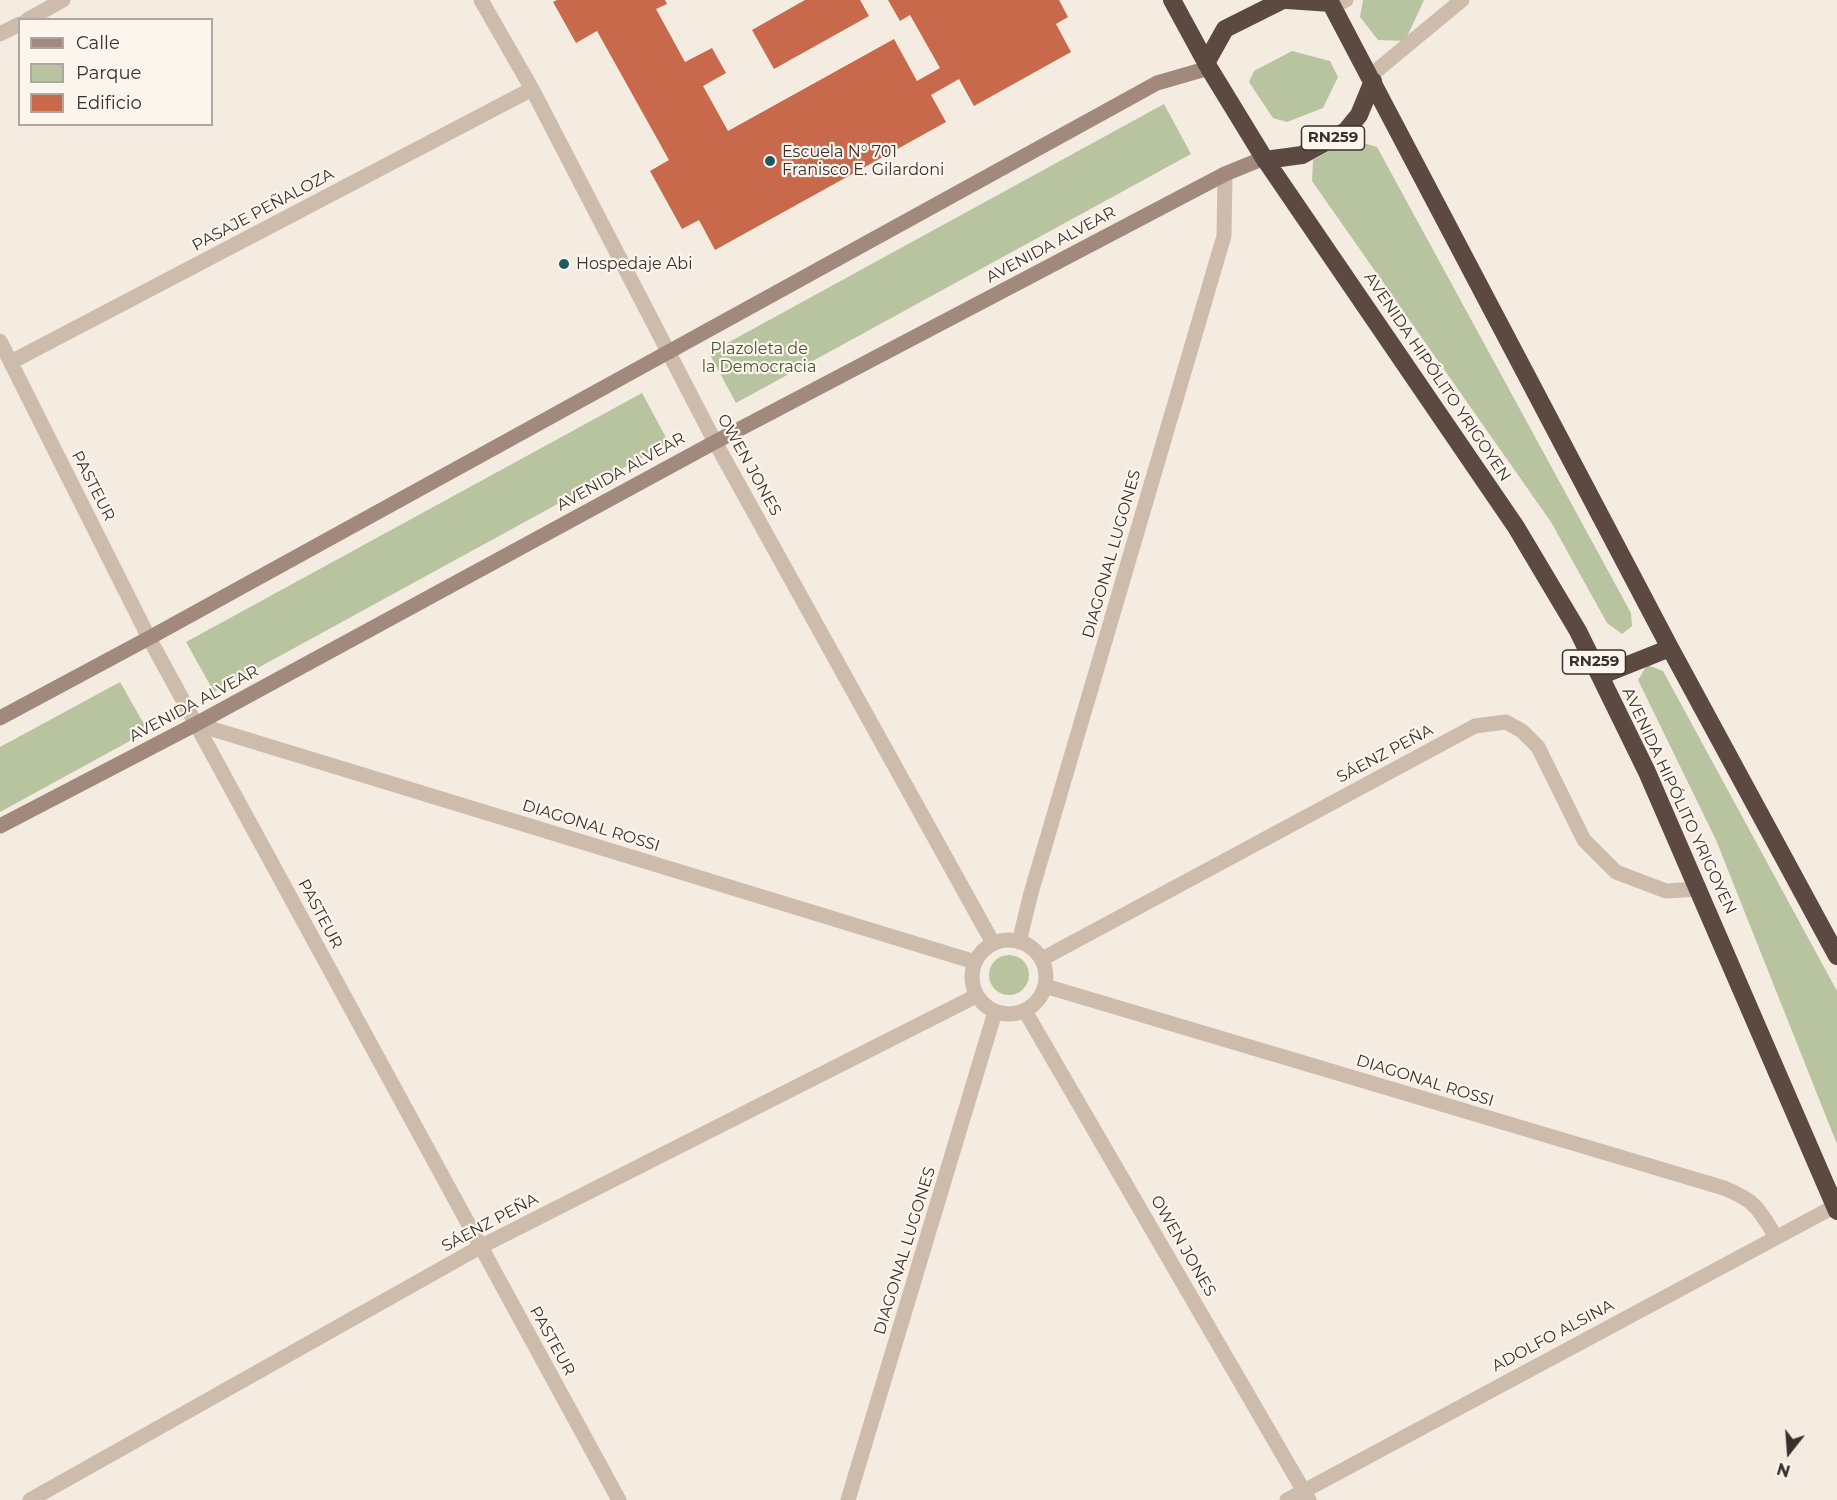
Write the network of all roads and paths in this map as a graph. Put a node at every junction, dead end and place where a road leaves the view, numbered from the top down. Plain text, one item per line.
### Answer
1 (63, 0) edge
2 (481, 0) edge
3 (1172, 0) edge
4 (1285, 0) edge
5 (1462, 0) edge
6 (1335, 3) edge
7 (31, 18) edge
8 (18, 25) edge
9 (0, 34) edge
10 (1208, 66) junction
11 (1372, 79) junction
12 (532, 89) junction
13 (1264, 159) junction
14 (1225, 174) junction
15 (0, 341) edge
16 (670, 352) junction
17 (11, 362) junction
18 (715, 442) junction
19 (149, 638) junction
20 (1670, 648) junction
21 (1600, 676) junction
22 (0, 718) edge
23 (196, 724) junction
24 (0, 826) edge
25 (1699, 889) junction
26 (1019, 942) junction
27 (993, 943) junction
28 (1837, 956) edge
29 (1042, 959) junction
30 (975, 962) junction
31 (1045, 986) junction
32 (976, 996) junction
33 (1025, 1011) junction
34 (995, 1012) junction
35 (1836, 1207) edge
36 (1776, 1237) junction
37 (480, 1247) junction
38 (1307, 1495) edge
39 (30, 1500) edge
40 (619, 1500) edge
41 (848, 1500) edge
42 (1287, 1500) edge

1 - 7 street
2 - 12 street, OWEN JONES
3 - 10 highway, RN259
4 - 6 highway
4 - 10 highway
5 - 11 street
6 - 11 highway
8 - 9 street
10 - 13 highway, RN259
10 - 16 main road
11 - 13 highway, RN259
11 - 20 highway
12 - 16 street, OWEN JONES
12 - 17 street, PASAJE PEÑALOZA
13 - 14 main road, AVENIDA ALVEAR
13 - 21 highway, AVENIDA HIPÓLITO YRIGOYEN / RN259
14 - 18 main road, AVENIDA ALVEAR
14 - 26 street, DIAGONAL LUGONES
15 - 17 street, PASTEUR
16 - 18 street, OWEN JONES
16 - 19 main road
17 - 19 street, PASTEUR
18 - 23 main road, AVENIDA ALVEAR
18 - 27 street, OWEN JONES
19 - 22 main road
19 - 23 street, PASTEUR
20 - 21 highway
20 - 28 highway
21 - 25 highway, AVENIDA HIPÓLITO YRIGOYEN / RN259
23 - 24 main road, AVENIDA ALVEAR
23 - 30 street, DIAGONAL ROSSI
23 - 37 street, PASTEUR
25 - 29 street, SÁENZ PEÑA
25 - 35 highway, AVENIDA HIPÓLITO YRIGOYEN / RN259
26 - 27 street
26 - 29 street
27 - 30 street
29 - 31 street
30 - 32 street
31 - 33 street
31 - 36 street, DIAGONAL ROSSI
32 - 34 street
32 - 37 street, SÁENZ PEÑA
33 - 34 street
33 - 38 street, OWEN JONES
34 - 41 street, DIAGONAL LUGONES
35 - 36 street, ADOLFO ALSINA
36 - 38 street, ADOLFO ALSINA
37 - 39 street, SÁENZ PEÑA
37 - 40 street, PASTEUR
38 - 42 street, ADOLFO ALSINA

